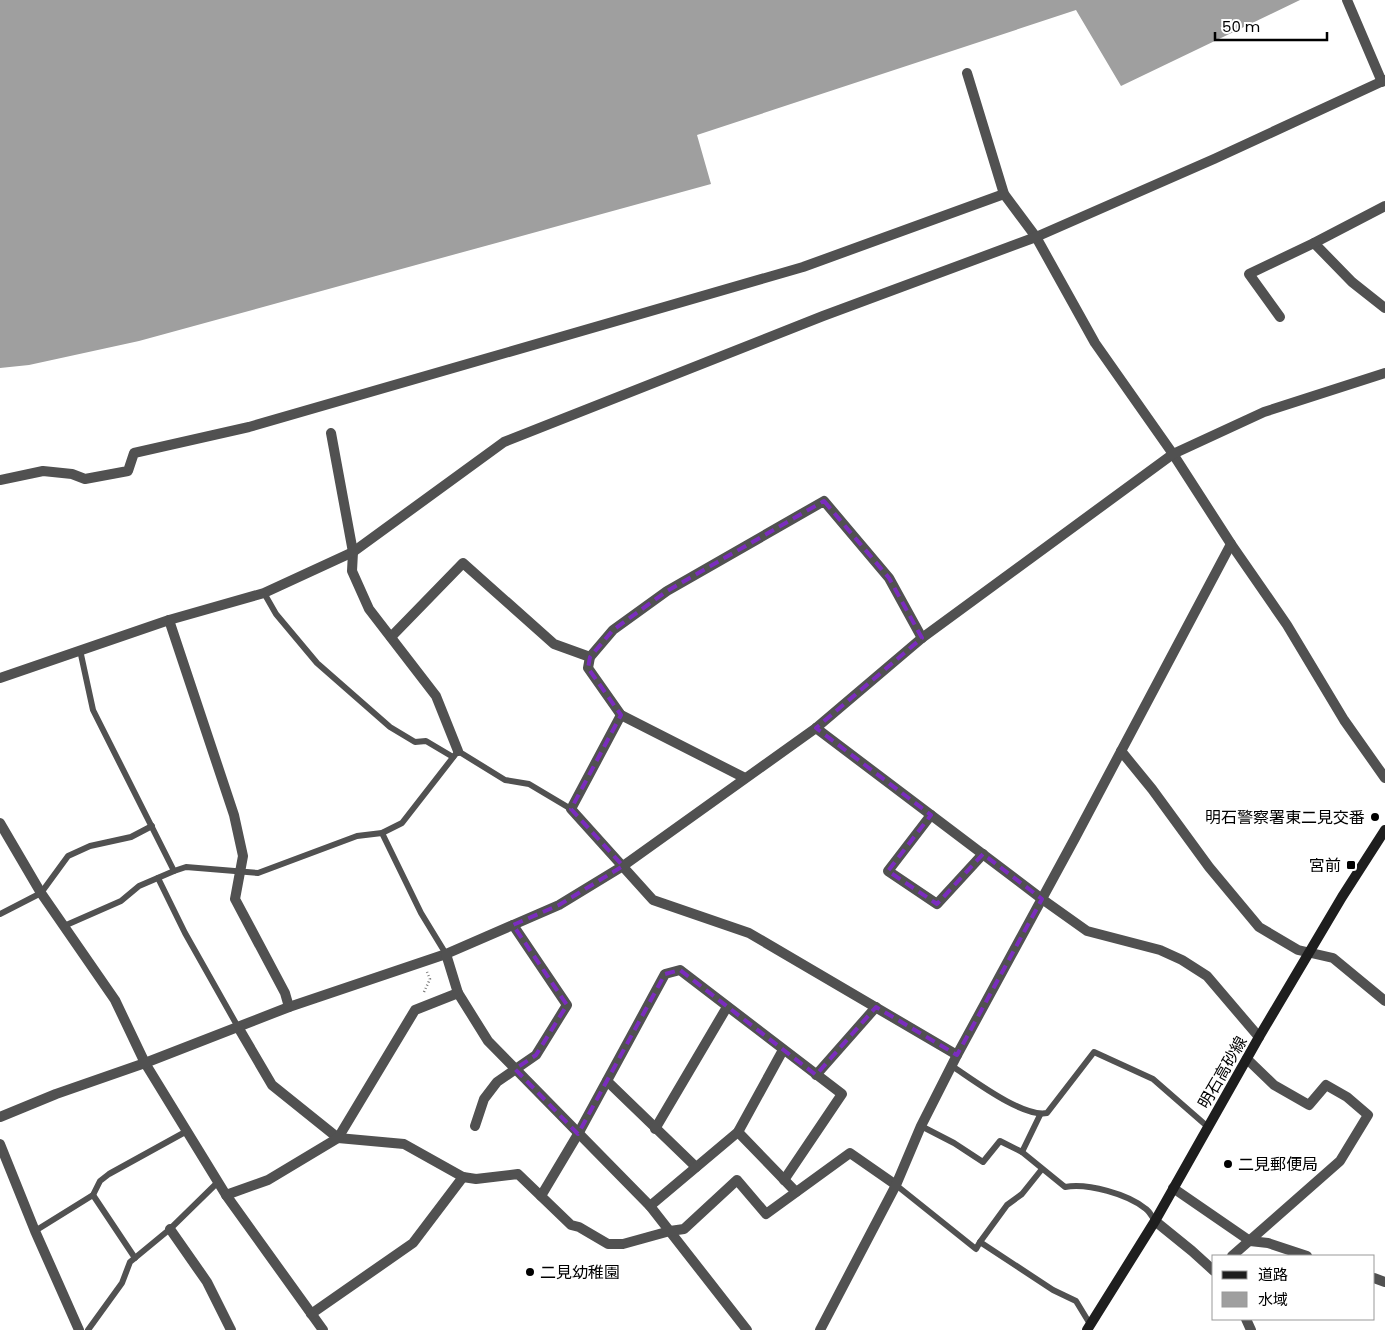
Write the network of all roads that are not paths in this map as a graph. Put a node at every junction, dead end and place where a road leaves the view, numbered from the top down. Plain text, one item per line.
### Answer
1 (1347, 0) edge
2 (967, 74) dead end
3 (1383, 81) edge
4 (1004, 194) junction
5 (1385, 206) edge
6 (1036, 237) junction
7 (1314, 243) junction
8 (1385, 308) edge
9 (1280, 317) dead end
10 (1385, 373) edge
11 (331, 433) dead end
12 (1173, 454) junction
13 (0, 480) edge
14 (1231, 544) junction
15 (353, 552) junction
16 (264, 593) junction
17 (169, 620) junction
18 (391, 637) junction
19 (922, 638) junction
20 (80, 650) junction
21 (590, 657) junction
22 (0, 678) edge
23 (621, 715) junction
24 (816, 728) junction
25 (1121, 751) junction
26 (456, 754) junction
27 (745, 778) junction
28 (1385, 778) edge
29 (571, 809) junction
30 (931, 815) junction
31 (0, 823) edge
32 (152, 826) junction
33 (1385, 830) edge
34 (382, 833) junction
35 (983, 854) junction
36 (623, 866) junction
37 (174, 871) junction
38 (239, 872) junction
39 (158, 878) junction
40 (41, 893) junction
41 (1042, 899) junction
42 (0, 914) edge
43 (513, 925) junction
44 (64, 926) junction
45 (1309, 952) junction
46 (446, 954) junction
47 (458, 993) junction
48 (1385, 1001) edge
49 (289, 1007) junction
50 (727, 1007) junction
51 (876, 1007) junction
52 (238, 1027) junction
53 (1259, 1038) junction
54 (783, 1050) junction
55 (958, 1054) junction
56 (1247, 1058) junction
57 (145, 1063) junction
58 (952, 1066) junction
59 (515, 1069) junction
60 (816, 1075) junction
61 (606, 1081) junction
62 (1040, 1114) junction
63 (0, 1117) edge
64 (476, 1126) dead end
65 (921, 1126) junction
66 (1208, 1127) junction
67 (656, 1129) junction
68 (187, 1131) junction
69 (738, 1132) junction
70 (578, 1134) junction
71 (338, 1138) junction
72 (0, 1144) edge
73 (1022, 1152) junction
74 (696, 1167) junction
75 (1042, 1169) junction
76 (463, 1177) junction
77 (784, 1180) junction
78 (218, 1182) junction
79 (896, 1185) junction
80 (1173, 1188) junction
81 (796, 1192) junction
82 (93, 1195) junction
83 (226, 1195) junction
84 (540, 1196) junction
85 (650, 1206) junction
86 (1155, 1222) junction
87 (170, 1229) junction
88 (35, 1231) junction
89 (670, 1231) junction
90 (1250, 1241) junction
91 (980, 1242) junction
92 (1233, 1255) edge
93 (1305, 1255) edge
94 (135, 1258) junction
95 (1212, 1269) edge
96 (311, 1314) junction
97 (1088, 1327) edge
98 (79, 1330) edge
99 (88, 1330) edge
100 (231, 1330) edge
101 (323, 1330) edge
102 (747, 1330) edge
103 (820, 1330) edge

1 - 3 street
2 - 4 street
3 - 6 street
4 - 6 street
4 - 13 street
5 - 7 street
6 - 12 street
6 - 15 street
7 - 8 street
7 - 9 street
10 - 12 street
11 - 15 street
12 - 14 street
12 - 19 street
14 - 25 street
14 - 28 street
15 - 16 street
15 - 18 street
16 - 17 street
16 - 26 lane
17 - 20 street
17 - 38 street
18 - 21 street
18 - 26 street
19 - 21 street
19 - 24 street
20 - 22 street
20 - 32 lane
21 - 23 street
23 - 27 street
23 - 29 street
24 - 27 street
24 - 30 street
25 - 41 street
25 - 45 street
26 - 29 lane
26 - 34 lane
27 - 36 street
29 - 36 street
30 - 35 street
30 - 35 street
31 - 40 street
32 - 37 lane
32 - 40 lane
33 - 45 main road, 明石高砂線
34 - 38 lane
34 - 46 lane
35 - 41 street
36 - 43 street
36 - 51 street
37 - 38 lane
37 - 39 lane
38 - 49 street
39 - 44 lane
39 - 52 lane
40 - 42 lane
40 - 44 street
41 - 53 street
41 - 55 street
43 - 46 street
43 - 59 street
44 - 57 street
45 - 48 street
45 - 53 main road, 明石高砂線
46 - 47 street
46 - 49 street
47 - 59 street
47 - 71 street
49 - 52 street
50 - 54 street
50 - 61 street
50 - 67 street
51 - 55 street
51 - 60 street
52 - 57 street
52 - 71 street
53 - 56 main road, 明石高砂線
54 - 60 street
54 - 69 street
55 - 58 street
56 - 66 main road, 明石高砂線
56 - 90 street
57 - 63 street
57 - 68 street
58 - 62 lane
58 - 65 street
59 - 64 street
59 - 70 street
60 - 77 street
61 - 67 street
61 - 70 street
62 - 66 lane
62 - 73 lane
65 - 73 lane
65 - 79 street
66 - 80 main road, 明石高砂線
67 - 74 street
68 - 78 street
68 - 82 lane
69 - 74 street
69 - 77 street
70 - 84 street
70 - 85 street
71 - 76 street
71 - 83 street
72 - 88 street
73 - 75 lane
74 - 85 street
75 - 86 lane
75 - 91 lane
76 - 84 street
76 - 96 street
77 - 81 street
78 - 83 street
78 - 87 lane
79 - 81 street
79 - 91 lane
79 - 103 street
80 - 86 main road, 明石高砂線
80 - 90 street
81 - 89 street
82 - 88 lane
82 - 94 lane
83 - 96 street
84 - 89 street
85 - 89 street
86 - 95 street
86 - 97 main road, 明石高砂線
87 - 94 lane
87 - 100 street
88 - 98 street
89 - 102 street
90 - 92 street
90 - 93 street
91 - 97 lane
94 - 99 lane
96 - 101 street

